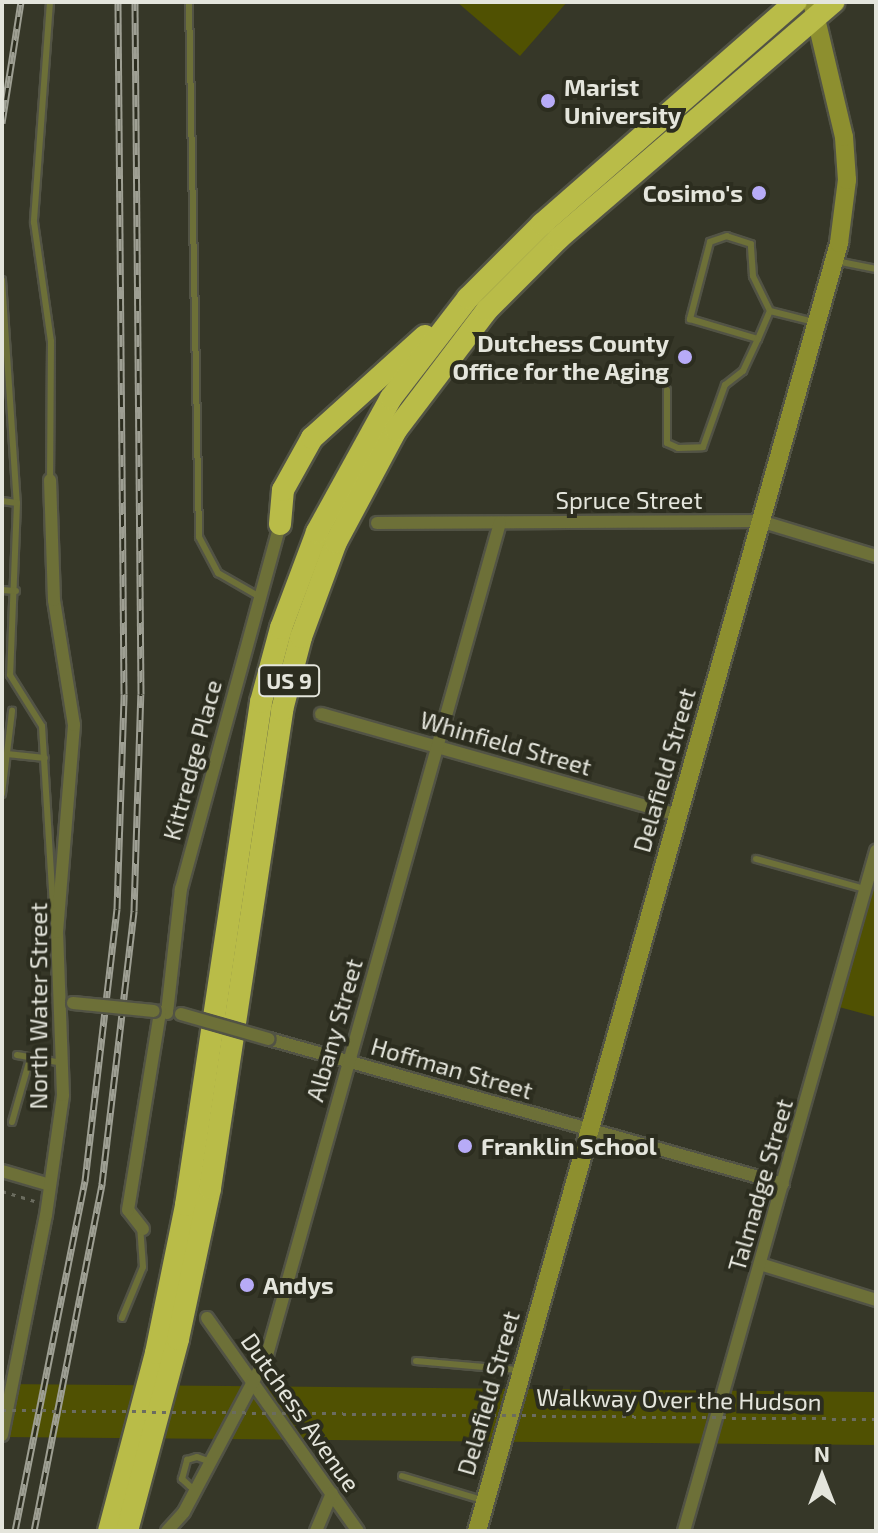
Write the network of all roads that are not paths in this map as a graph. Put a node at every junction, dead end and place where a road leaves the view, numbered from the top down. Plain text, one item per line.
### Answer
1 (50, 2) edge
2 (189, 2) edge
3 (796, 2) edge
4 (821, 7) edge
5 (835, 261) junction
6 (876, 269) edge
7 (2, 280) edge
8 (460, 307) junction
9 (770, 311) junction
10 (817, 323) junction
11 (758, 339) junction
12 (667, 390) dead end
13 (50, 480) joint
14 (2, 501) edge
15 (17, 503) junction
16 (760, 521) junction
17 (377, 523) dead end
18 (500, 523) junction
19 (280, 524) joint
20 (876, 556) edge
21 (2, 590) edge
22 (16, 591) junction
23 (258, 596) junction
24 (2, 680) edge
25 (11, 681) junction
26 (12, 711) dead end
27 (321, 714) dead end
28 (438, 747) junction
29 (7, 754) junction
30 (45, 758) junction
31 (2, 794) edge
32 (679, 815) junction
33 (876, 851) edge
34 (756, 859) dead end
35 (865, 889) junction
36 (57, 932) junction
37 (60, 1001) junction
38 (165, 1012) junction
39 (17, 1055) dead end
40 (30, 1059) junction
41 (348, 1060) junction
42 (63, 1063) junction
43 (12, 1122) dead end
44 (588, 1130) junction
45 (2, 1171) edge
46 (783, 1184) junction
47 (50, 1185) junction
48 (141, 1227) joint
49 (760, 1264) junction
50 (876, 1300) edge
51 (122, 1318) dead end
52 (207, 1318) dead end
53 (416, 1361) dead end
54 (522, 1371) junction
55 (255, 1383) junction
56 (2, 1435) edge
57 (211, 1462) junction
58 (402, 1476) dead end
59 (195, 1491) junction
60 (332, 1493) junction
61 (486, 1501) junction
62 (480, 1530) edge
63 (109, 1531) edge
64 (127, 1531) edge
65 (167, 1531) edge
66 (316, 1531) edge
67 (358, 1531) edge
68 (684, 1531) edge

1 - 13 lane
2 - 23 lane
3 - 8 highway, US 9
4 - 5 street, Delafield Street
4 - 64 highway, US 9
5 - 6 lane
5 - 10 street, Delafield Street
7 - 15 lane
8 - 19 highway
8 - 63 highway, US 9
9 - 10 lane
9 - 11 lane
9 - 11 lane
10 - 16 street, Delafield Street
11 - 12 lane
13 - 36 street, North Water Street
14 - 15 lane
15 - 22 lane
16 - 18 street, Spruce Street
16 - 20 street, Spruce Street
16 - 32 street, Delafield Street
17 - 18 street, Spruce Street
18 - 28 street, Albany Street
19 - 23 street, Kittredge Place
21 - 22 lane
22 - 25 lane
23 - 38 street, Kittredge Place
24 - 25 lane
25 - 30 lane
26 - 29 lane
27 - 28 street, Whinfield Street
28 - 32 street, Whinfield Street
28 - 41 street, Albany Street
29 - 30 lane
29 - 31 lane
30 - 36 lane
32 - 44 street, Delafield Street
33 - 35 street, Talmadge Street
34 - 35 lane
35 - 46 street, Talmadge Street
36 - 37 street, North Water Street
37 - 38 street, Hoffman Street, bridge
37 - 42 street, North Water Street
38 - 41 street, Hoffman Street, bridge
38 - 48 street, Kittredge Place
39 - 40 lane
40 - 42 lane
40 - 43 lane
41 - 44 street, Hoffman Street
41 - 55 street, Albany Street
42 - 47 street, North Water Street
44 - 46 street, Hoffman Street
44 - 54 street, Delafield Street
45 - 47 street
46 - 49 street, Talmadge Street
47 - 56 street, North Water Street
48 - 51 lane
49 - 50 street
49 - 68 street, Talmadge Street
52 - 55 street, Dutchess Avenue
53 - 54 lane
54 - 61 street, Delafield Street
55 - 57 street, Albany Street
55 - 60 street, Dutchess Avenue
57 - 59 street, Albany Street
57 - 59 lane
58 - 61 lane
59 - 65 street, Albany Street
60 - 66 street
60 - 67 street, Dutchess Avenue
61 - 62 street, Delafield Street

